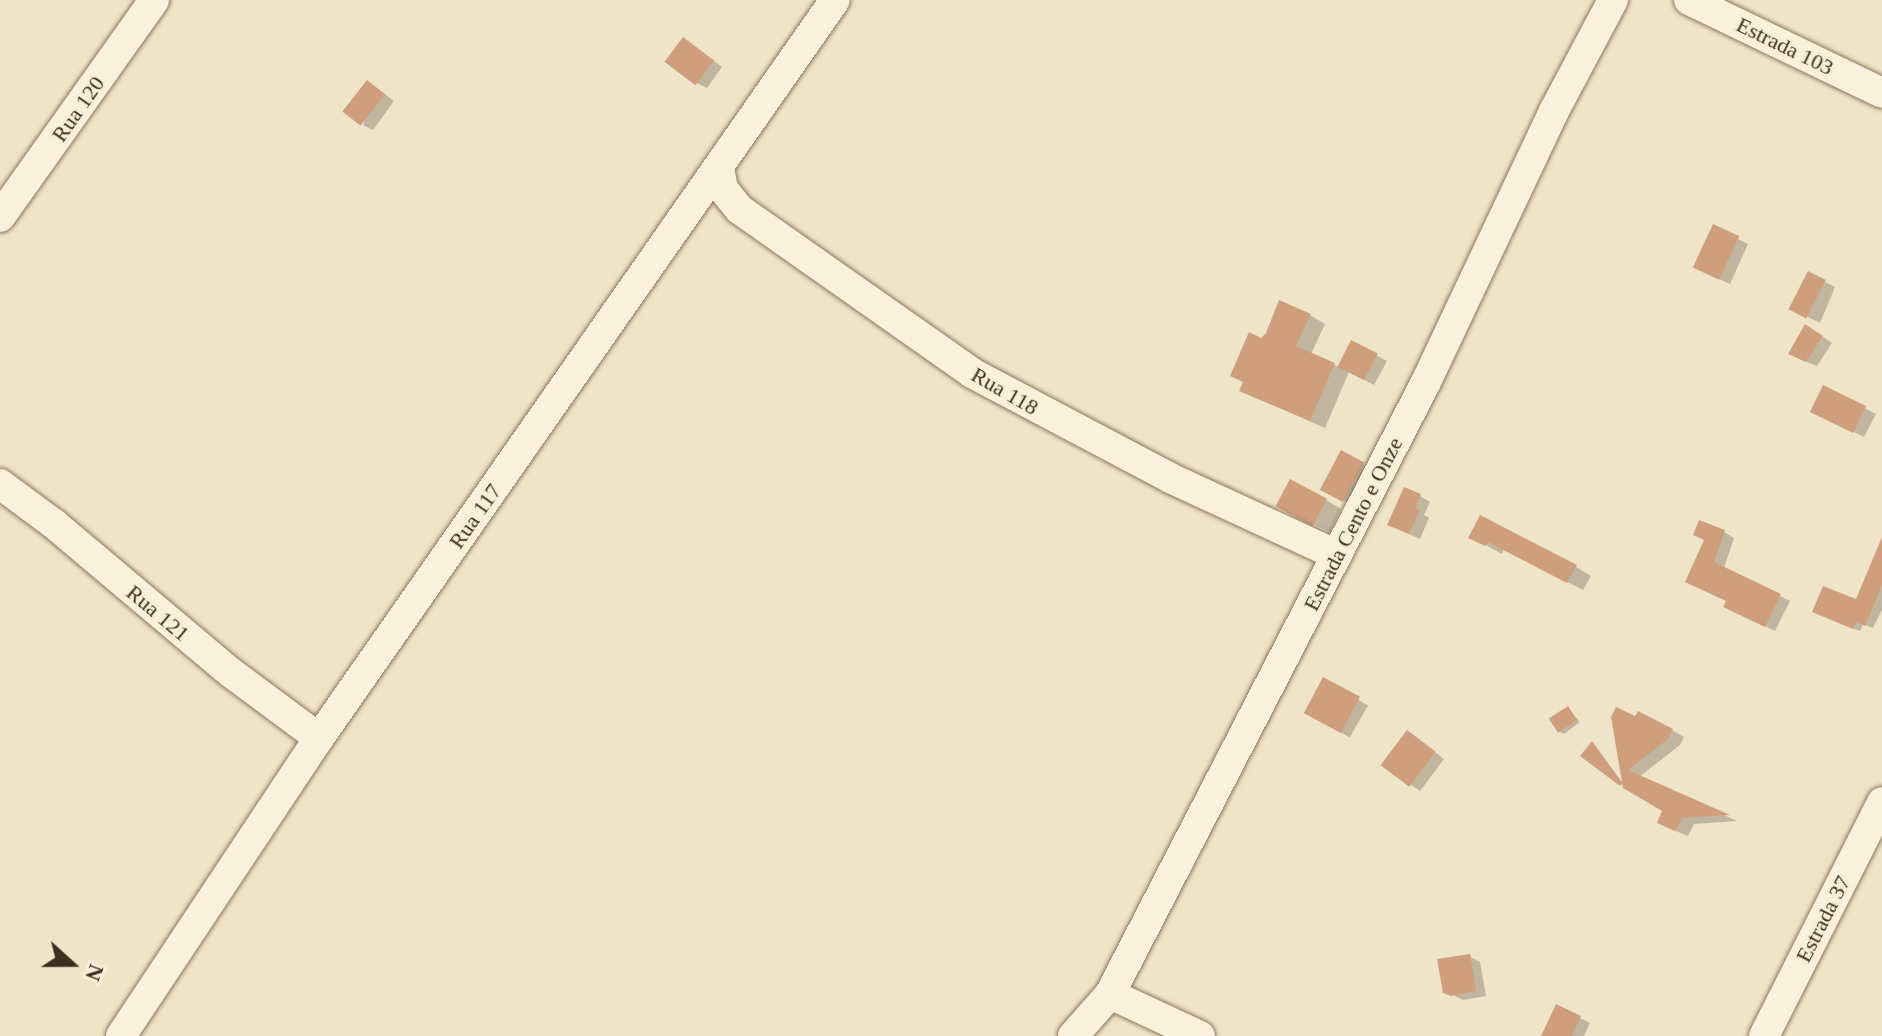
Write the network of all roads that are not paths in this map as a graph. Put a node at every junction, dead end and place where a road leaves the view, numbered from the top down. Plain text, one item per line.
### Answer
1 (154, 0) edge
2 (835, 0) edge
3 (1613, 0) edge
4 (1689, 0) edge
5 (1882, 93) edge
6 (719, 168) junction
7 (0, 217) edge
8 (0, 484) edge
9 (1337, 555) junction
10 (319, 738) junction
11 (1882, 802) edge
12 (1110, 994) junction
13 (121, 1036) edge
14 (1073, 1036) edge
15 (1200, 1036) edge
16 (1764, 1036) edge

1 - 7 street, Rua 120
2 - 6 street, Rua 117
3 - 9 street, Estrada Cento e Onze
4 - 5 street, Estrada 103
6 - 9 street, Rua 118
6 - 10 street, Rua 117
8 - 10 street, Rua 121
9 - 12 street, Estrada Cento e Onze
10 - 13 street, Rua 117
11 - 16 street, Estrada 37
12 - 14 street, Estrada Cento e Onze
12 - 15 street

